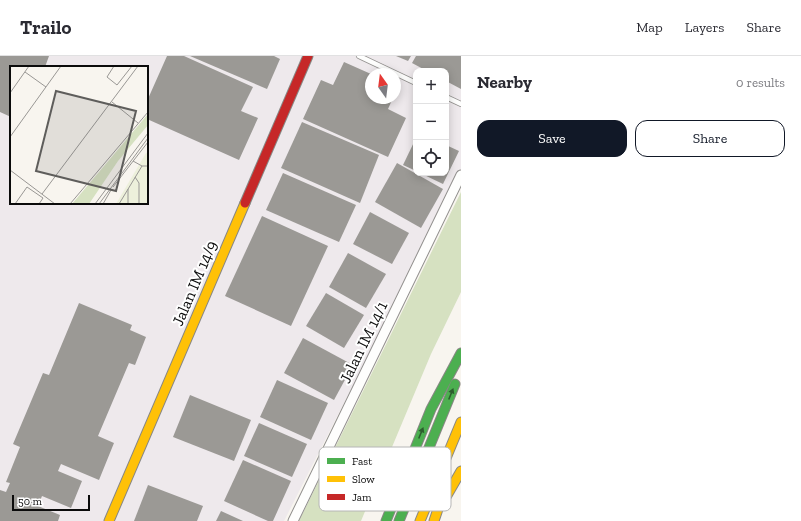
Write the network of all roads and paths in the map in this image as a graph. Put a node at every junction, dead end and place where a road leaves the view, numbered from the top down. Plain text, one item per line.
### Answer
1 (308, 56) edge
2 (358, 56) edge
3 (413, 82) edge
4 (449, 98) edge
5 (461, 104) edge
6 (461, 175) edge
7 (461, 353) edge
8 (461, 369) edge
9 (461, 422) edge
10 (461, 439) edge
11 (329, 447) edge
12 (416, 447) edge
13 (429, 447) edge
14 (451, 447) edge
15 (319, 467) edge
16 (451, 469) edge
17 (461, 471) edge
18 (451, 489) edge
19 (390, 511) edge
20 (403, 511) edge
21 (424, 511) edge
22 (109, 521) edge
23 (293, 521) edge
24 (386, 521) edge
25 (399, 521) edge
26 (420, 521) edge

1 - 22 main road, Jalan IM 14/9
2 - 3 lane
4 - 5 lane
6 - 11 street, Jalan IM 14/1
12 -> 7 main road
13 -> 8 main road
9 - 14 main road
10 - 16 main road
15 - 23 street, Jalan IM 14/1
17 - 18 main road
24 -> 19 main road
25 -> 20 main road
21 - 26 main road

